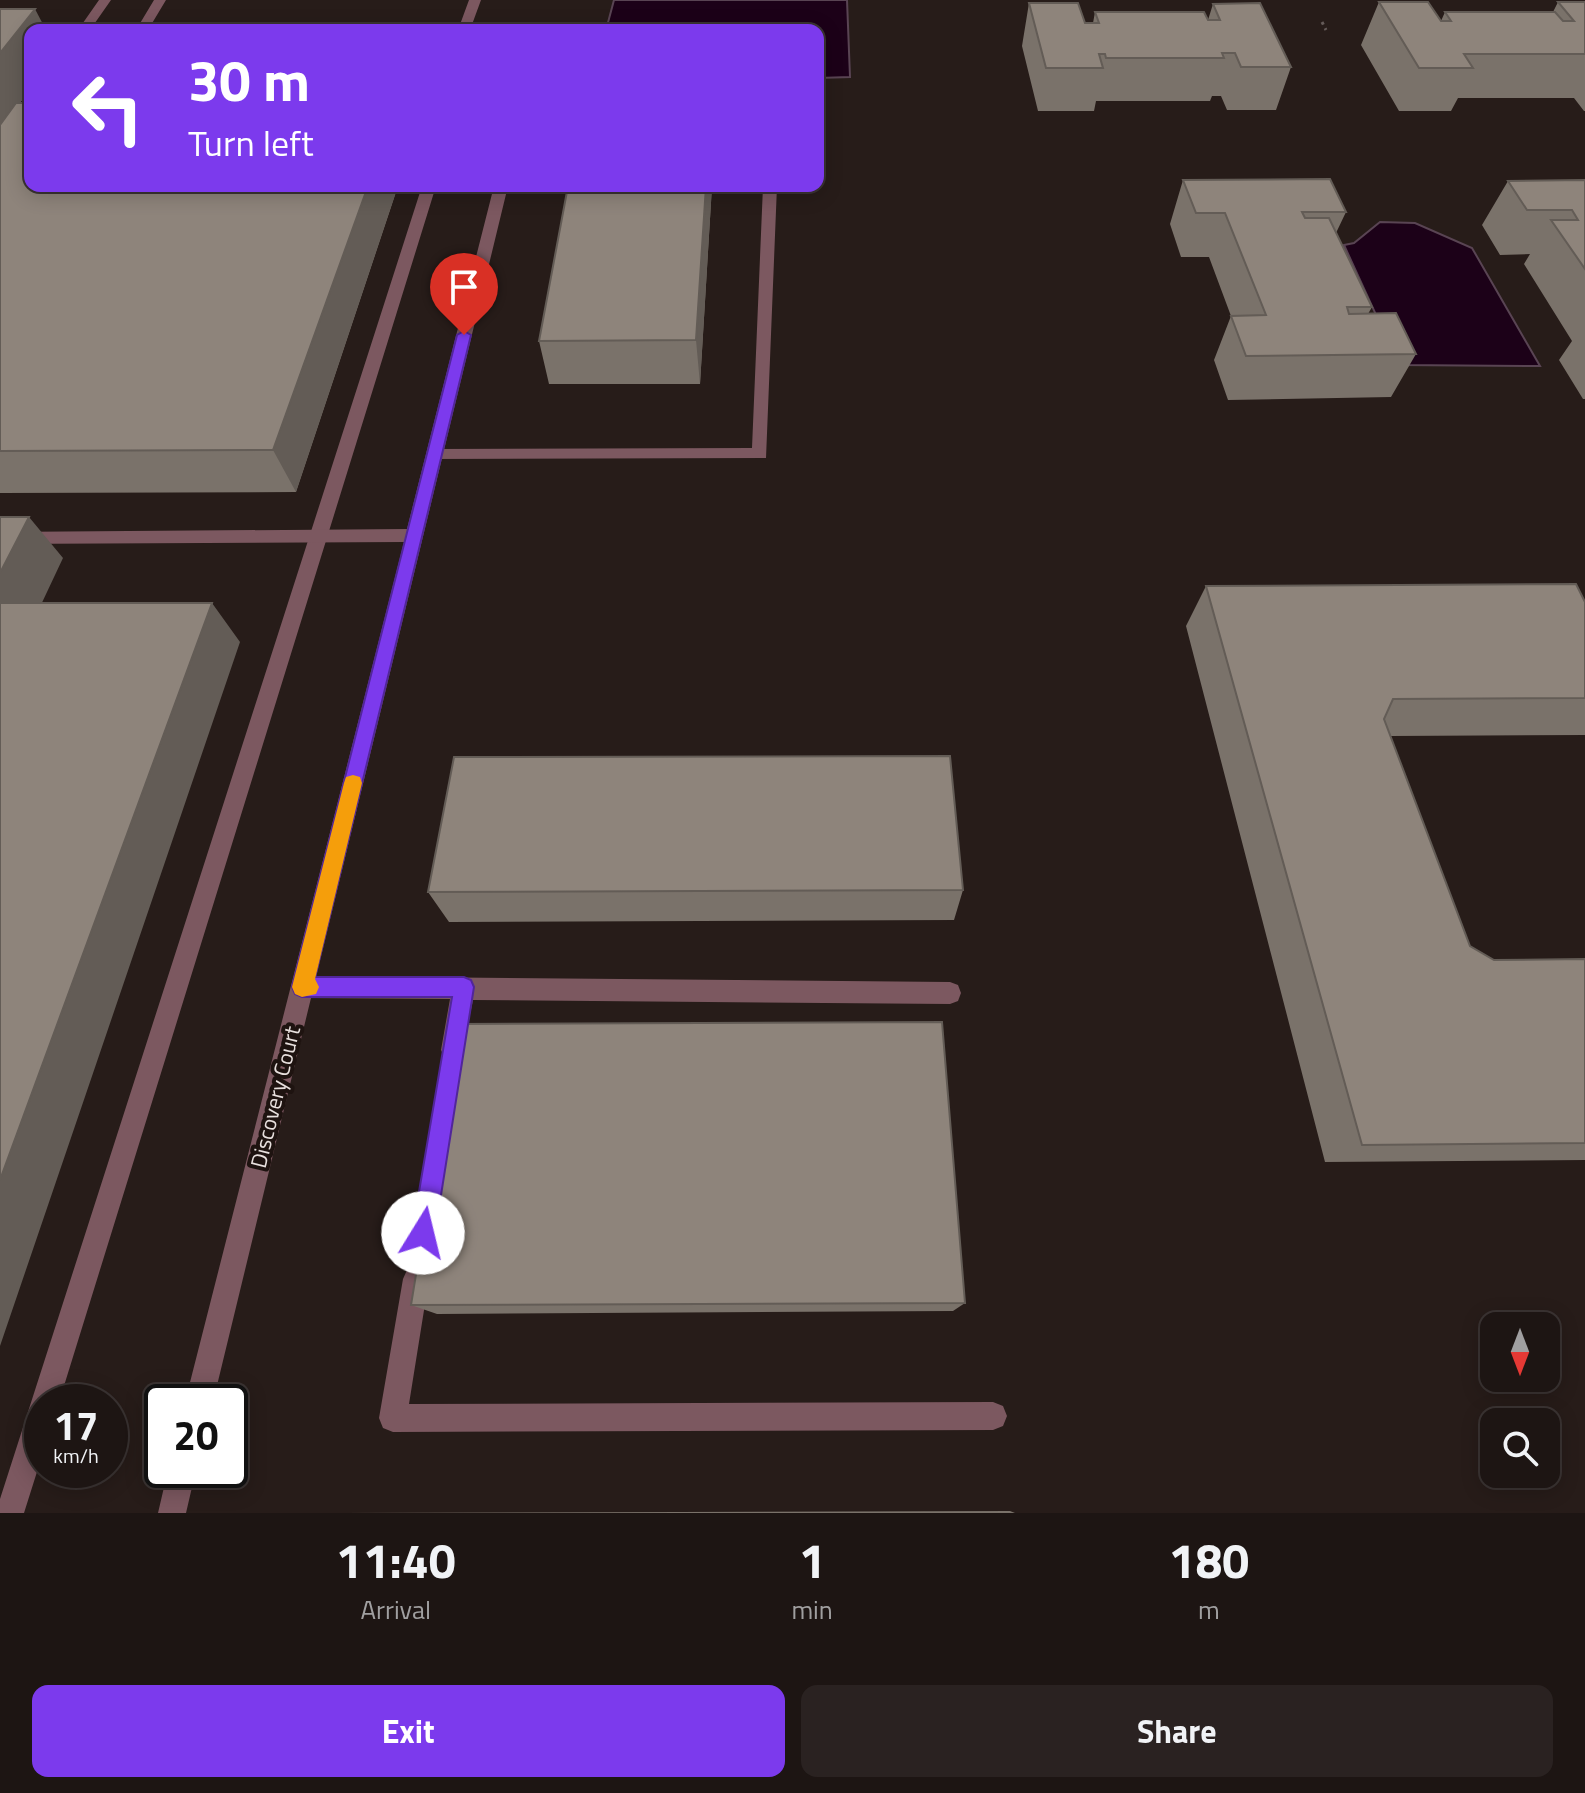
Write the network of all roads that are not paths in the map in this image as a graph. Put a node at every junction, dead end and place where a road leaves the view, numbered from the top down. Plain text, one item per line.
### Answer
1 (105, 0) edge
2 (160, 0) edge
3 (475, 0) edge
4 (88, 24) edge
5 (146, 24) edge
6 (466, 24) edge
7 (427, 192) edge
8 (500, 192) edge
9 (770, 192) edge
10 (434, 455) junction
11 (414, 535) junction
12 (317, 536) junction
13 (0, 538) edge
14 (302, 987) junction
15 (464, 987) junction
16 (950, 993) dead end
17 (449, 1079) edge
18 (421, 1249) edge
19 (51, 1384) edge
20 (203, 1384) edge
21 (993, 1416) dead end
22 (24, 1469) edge
23 (178, 1488) edge
24 (10, 1513) edge
25 (172, 1513) edge

1 - 4 street
2 - 5 street
3 - 6 street
7 - 12 street
8 - 10 street, Discovery Court
9 - 10 street
10 - 11 street, Discovery Court
11 - 12 street
11 - 14 street, Discovery Court
12 - 13 street
12 - 19 street
14 - 15 street
14 - 20 street, Discovery Court
15 - 16 street
15 - 17 street
18 - 21 street
22 - 24 street
23 - 25 street

